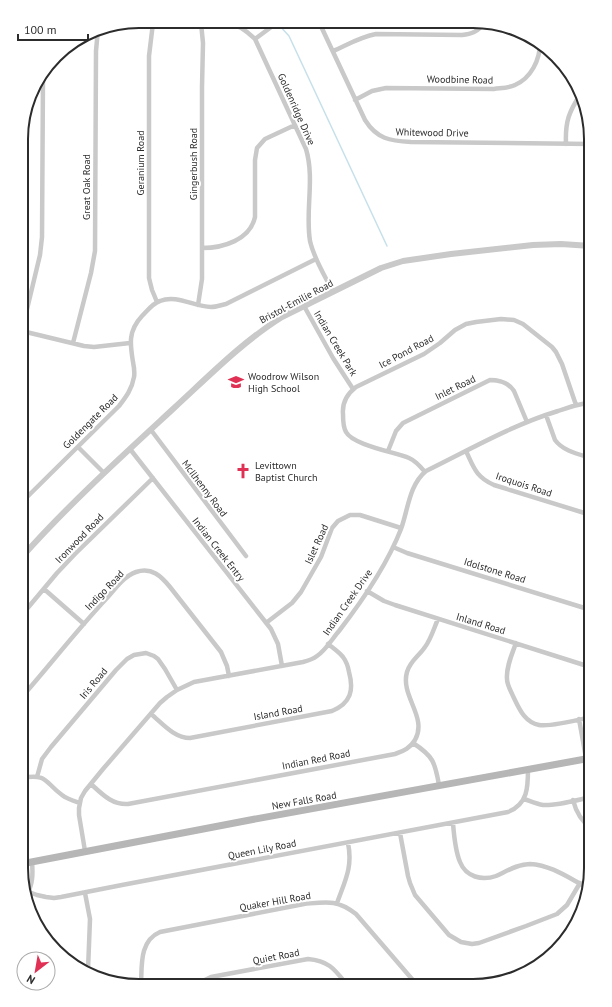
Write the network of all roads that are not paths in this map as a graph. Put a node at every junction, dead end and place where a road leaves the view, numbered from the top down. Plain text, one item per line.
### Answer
1 (152, 28) edge
2 (202, 28) edge
3 (242, 28) edge
4 (270, 28) edge
5 (322, 28) edge
6 (479, 28) edge
7 (97, 36) edge
8 (255, 39) junction
9 (539, 50) edge
10 (333, 51) junction
11 (43, 84) edge
12 (577, 99) edge
13 (356, 100) junction
14 (295, 125) junction
15 (566, 144) junction
16 (584, 144) edge
17 (584, 246) edge
18 (202, 248) junction
19 (316, 259) junction
20 (333, 292) junction
21 (157, 302) junction
22 (28, 305) edge
23 (198, 305) junction
24 (304, 306) junction
25 (28, 332) edge
26 (73, 343) junction
27 (130, 343) junction
28 (353, 389) junction
29 (584, 403) edge
30 (576, 405) junction
31 (546, 414) junction
32 (527, 422) junction
33 (151, 430) junction
34 (78, 447) junction
35 (130, 449) junction
36 (388, 451) junction
37 (466, 451) junction
38 (584, 456) edge
39 (425, 472) junction
40 (104, 473) junction
41 (153, 478) junction
42 (28, 496) edge
43 (584, 513) edge
44 (401, 528) junction
45 (393, 547) junction
46 (28, 550) edge
47 (246, 556) dead end
48 (44, 589) junction
49 (367, 591) junction
50 (28, 608) edge
51 (584, 608) edge
52 (438, 618) junction
53 (266, 623) junction
54 (84, 624) junction
55 (516, 643) junction
56 (328, 644) junction
57 (584, 665) edge
58 (282, 666) junction
59 (229, 676) junction
60 (28, 690) edge
61 (177, 690) junction
62 (151, 714) junction
63 (584, 718) edge
64 (579, 719) junction
65 (584, 738) edge
66 (413, 743) junction
67 (584, 759) edge
68 (528, 769) junction
69 (28, 777) edge
70 (37, 777) junction
71 (91, 784) junction
72 (439, 785) junction
73 (524, 798) junction
74 (584, 798) edge
75 (573, 800) junction
76 (80, 803) junction
77 (584, 822) edge
78 (453, 823) junction
79 (400, 833) junction
80 (348, 843) junction
81 (86, 851) junction
82 (32, 862) junction
83 (28, 863) edge
84 (580, 883) junction
85 (583, 885) edge
86 (30, 888) edge
87 (86, 892) junction
88 (31, 894) edge
89 (337, 903) junction
90 (88, 966) edge
91 (141, 979) edge
92 (207, 979) edge
93 (342, 979) edge
94 (412, 979) edge

1 - 21 street, Geranium Road
2 - 18 street, Gingerbush Road
3 - 8 street, Goldenridge Drive
4 - 8 street
5 - 10 street, Whitewood Drive
6 - 10 street
7 - 26 street, Great Oak Road
8 - 14 street, Goldenridge Drive
9 - 13 street, Woodbine Road
10 - 13 street, Whitewood Drive
11 - 22 street
12 - 15 street
13 - 15 street, Whitewood Drive
14 - 18 street
14 - 19 street, Goldenridge Drive
15 - 16 street, Whitewood Drive
17 - 20 street, Bristol-Emilie Road
18 - 23 street, Gingerbush Road
19 - 20 street, Goldenridge Drive
19 - 23 street
20 - 24 street, Bristol-Emilie Road
21 - 23 street
21 - 27 street, Goldengate Road
24 - 28 street, Indian Creek Park
24 - 33 street, Bristol-Emilie Road
25 - 26 street
26 - 27 street
27 - 34 street, Goldengate Road
28 - 30 street, Ice Pond Road
28 - 36 street
29 - 30 street, Indian Creek Drive
30 - 31 street, Indian Creek Drive
31 - 32 street, Indian Creek Drive
31 - 38 street
32 - 36 street, Inlet Road
32 - 37 street, Indian Creek Drive
33 - 35 street, Bristol-Emilie Road
33 - 47 street, McIlhenny Road
34 - 40 street
34 - 42 street, Goldengate Road
35 - 40 street, Bristol-Emilie Road
35 - 41 street, Indian Creek Entry
36 - 39 street
37 - 39 street, Indian Creek Drive
37 - 43 street, Iroquois Road
39 - 44 street, Indian Creek Drive
40 - 46 street, Bristol-Emilie Road
41 - 48 street, Ironwood Road
41 - 53 street, Indian Creek Entry
44 - 45 street, Indian Creek Drive
44 - 53 street, Islet Road
45 - 49 street, Indian Creek Drive
45 - 51 street, Idolstone Road
48 - 50 street, Ironwood Road
48 - 54 street
49 - 52 street, Inland Road
49 - 56 street, Indian Creek Drive
52 - 55 street, Inland Road
52 - 66 street
53 - 58 street, Indian Creek Entry
54 - 59 street, Indigo Road
54 - 60 street, Indigo Road
55 - 57 street, Inland Road
55 - 64 street
56 - 58 street, Indian Creek Drive
56 - 62 street, Island Road
58 - 59 street, Indian Creek Drive
59 - 61 street, Indian Creek Drive
61 - 62 street, Indian Creek Drive
61 - 70 street, Iris Road
62 - 71 street, Indian Creek Drive
63 - 64 street
64 - 65 street
66 - 71 street, Indian Red Road
66 - 72 street
67 - 68 main road, New Falls Road
68 - 72 main road, New Falls Road
68 - 73 street
69 - 70 street
70 - 76 street
71 - 76 street, Indian Creek Drive
72 - 81 main road, New Falls Road
73 - 75 street
73 - 78 street, Queen Lily Road
74 - 75 street
75 - 77 street
76 - 81 street, Indian Creek Drive
78 - 79 street, Queen Lily Road
78 - 84 street
79 - 80 street, Queen Lily Road
79 - 84 street
80 - 87 street, Queen Lily Road
80 - 89 street
81 - 82 main road, New Falls Road
82 - 83 main road, New Falls Road
82 - 86 street, Queen Lily Road
84 - 85 street
87 - 88 street, Queen Lily Road
87 - 90 street
89 - 91 street, Quaker Hill Road
89 - 94 street, Quaker Hill Road
92 - 93 street, Quiet Road

